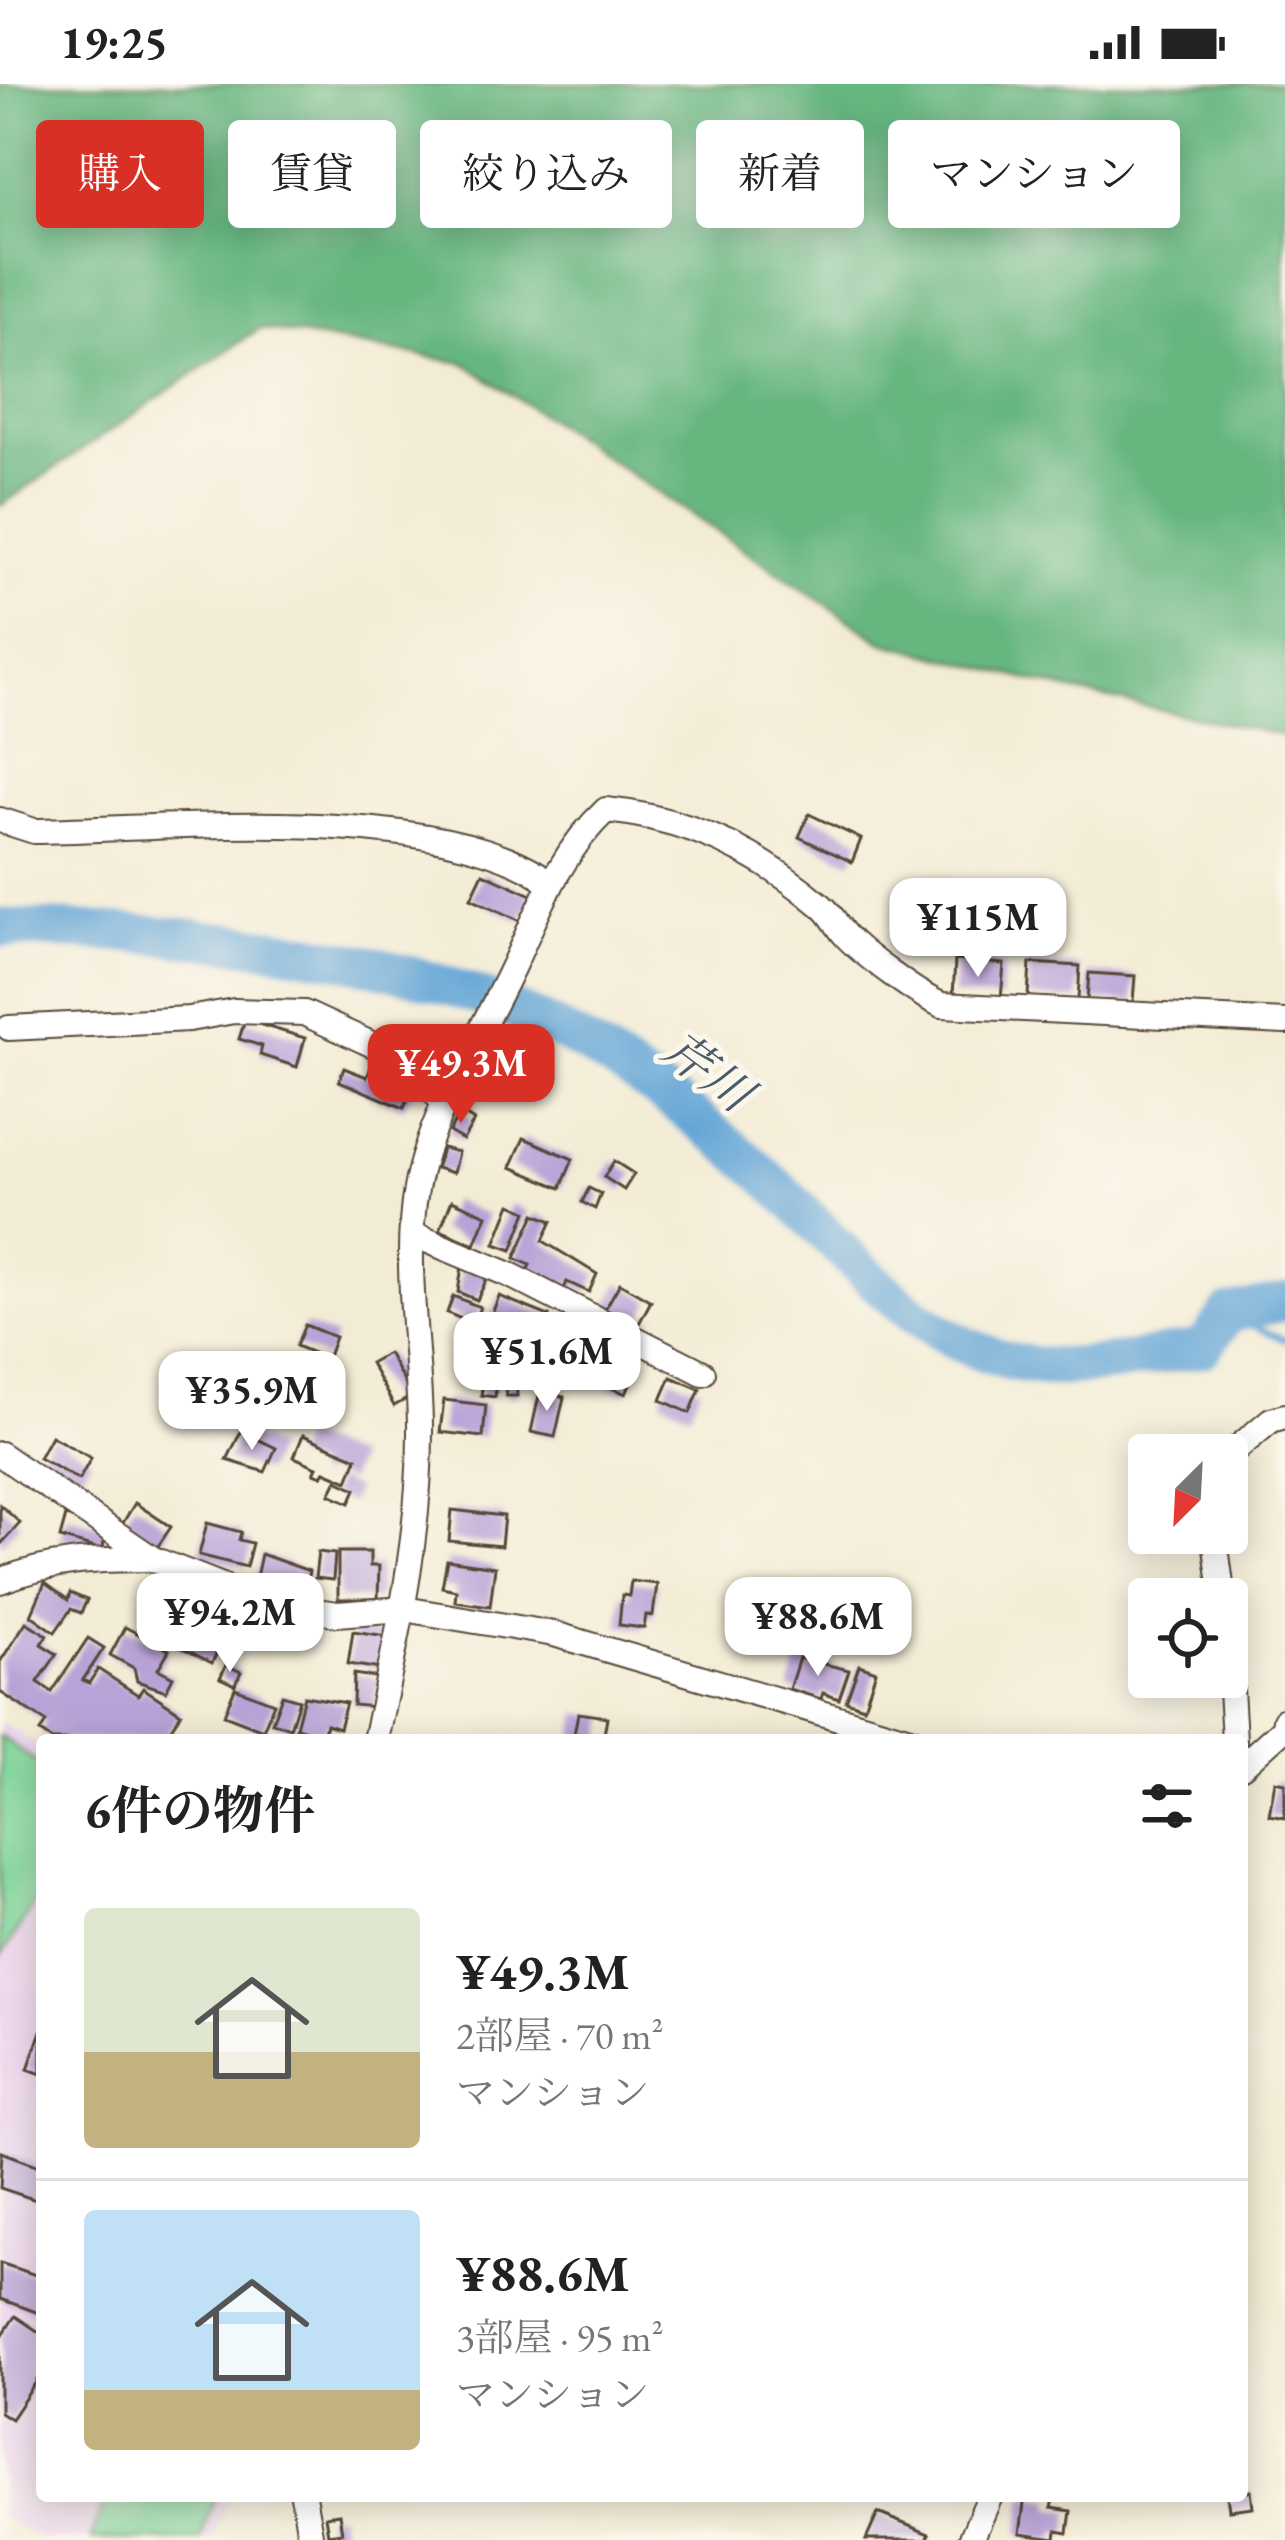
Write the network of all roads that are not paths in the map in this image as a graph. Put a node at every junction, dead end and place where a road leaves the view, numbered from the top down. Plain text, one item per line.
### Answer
1 (0, 820) edge
2 (551, 883) junction
3 (1285, 1022) edge
4 (9, 1028) dead end
5 (452, 1094) junction
6 (412, 1234) junction
7 (703, 1373) dead end
8 (1285, 1416) edge
9 (1248, 1439) edge
10 (0, 1454) edge
11 (153, 1559) junction
12 (0, 1581) edge
13 (404, 1609) junction
14 (1232, 1698) edge
15 (1285, 1720) edge
16 (376, 1734) edge
17 (893, 1734) edge
18 (1234, 1734) edge
19 (1248, 1761) edge
20 (304, 2502) edge
21 (988, 2502) edge
22 (311, 2540) edge
23 (971, 2540) edge

1 - 2 street
2 - 3 street
2 - 5 street
4 - 5 street
5 - 6 street
6 - 7 street
6 - 13 street
8 - 9 street
10 - 11 street
11 - 12 street
11 - 13 street
13 - 16 street
13 - 17 street
14 - 18 street
15 - 19 street
20 - 22 street
21 - 23 street

